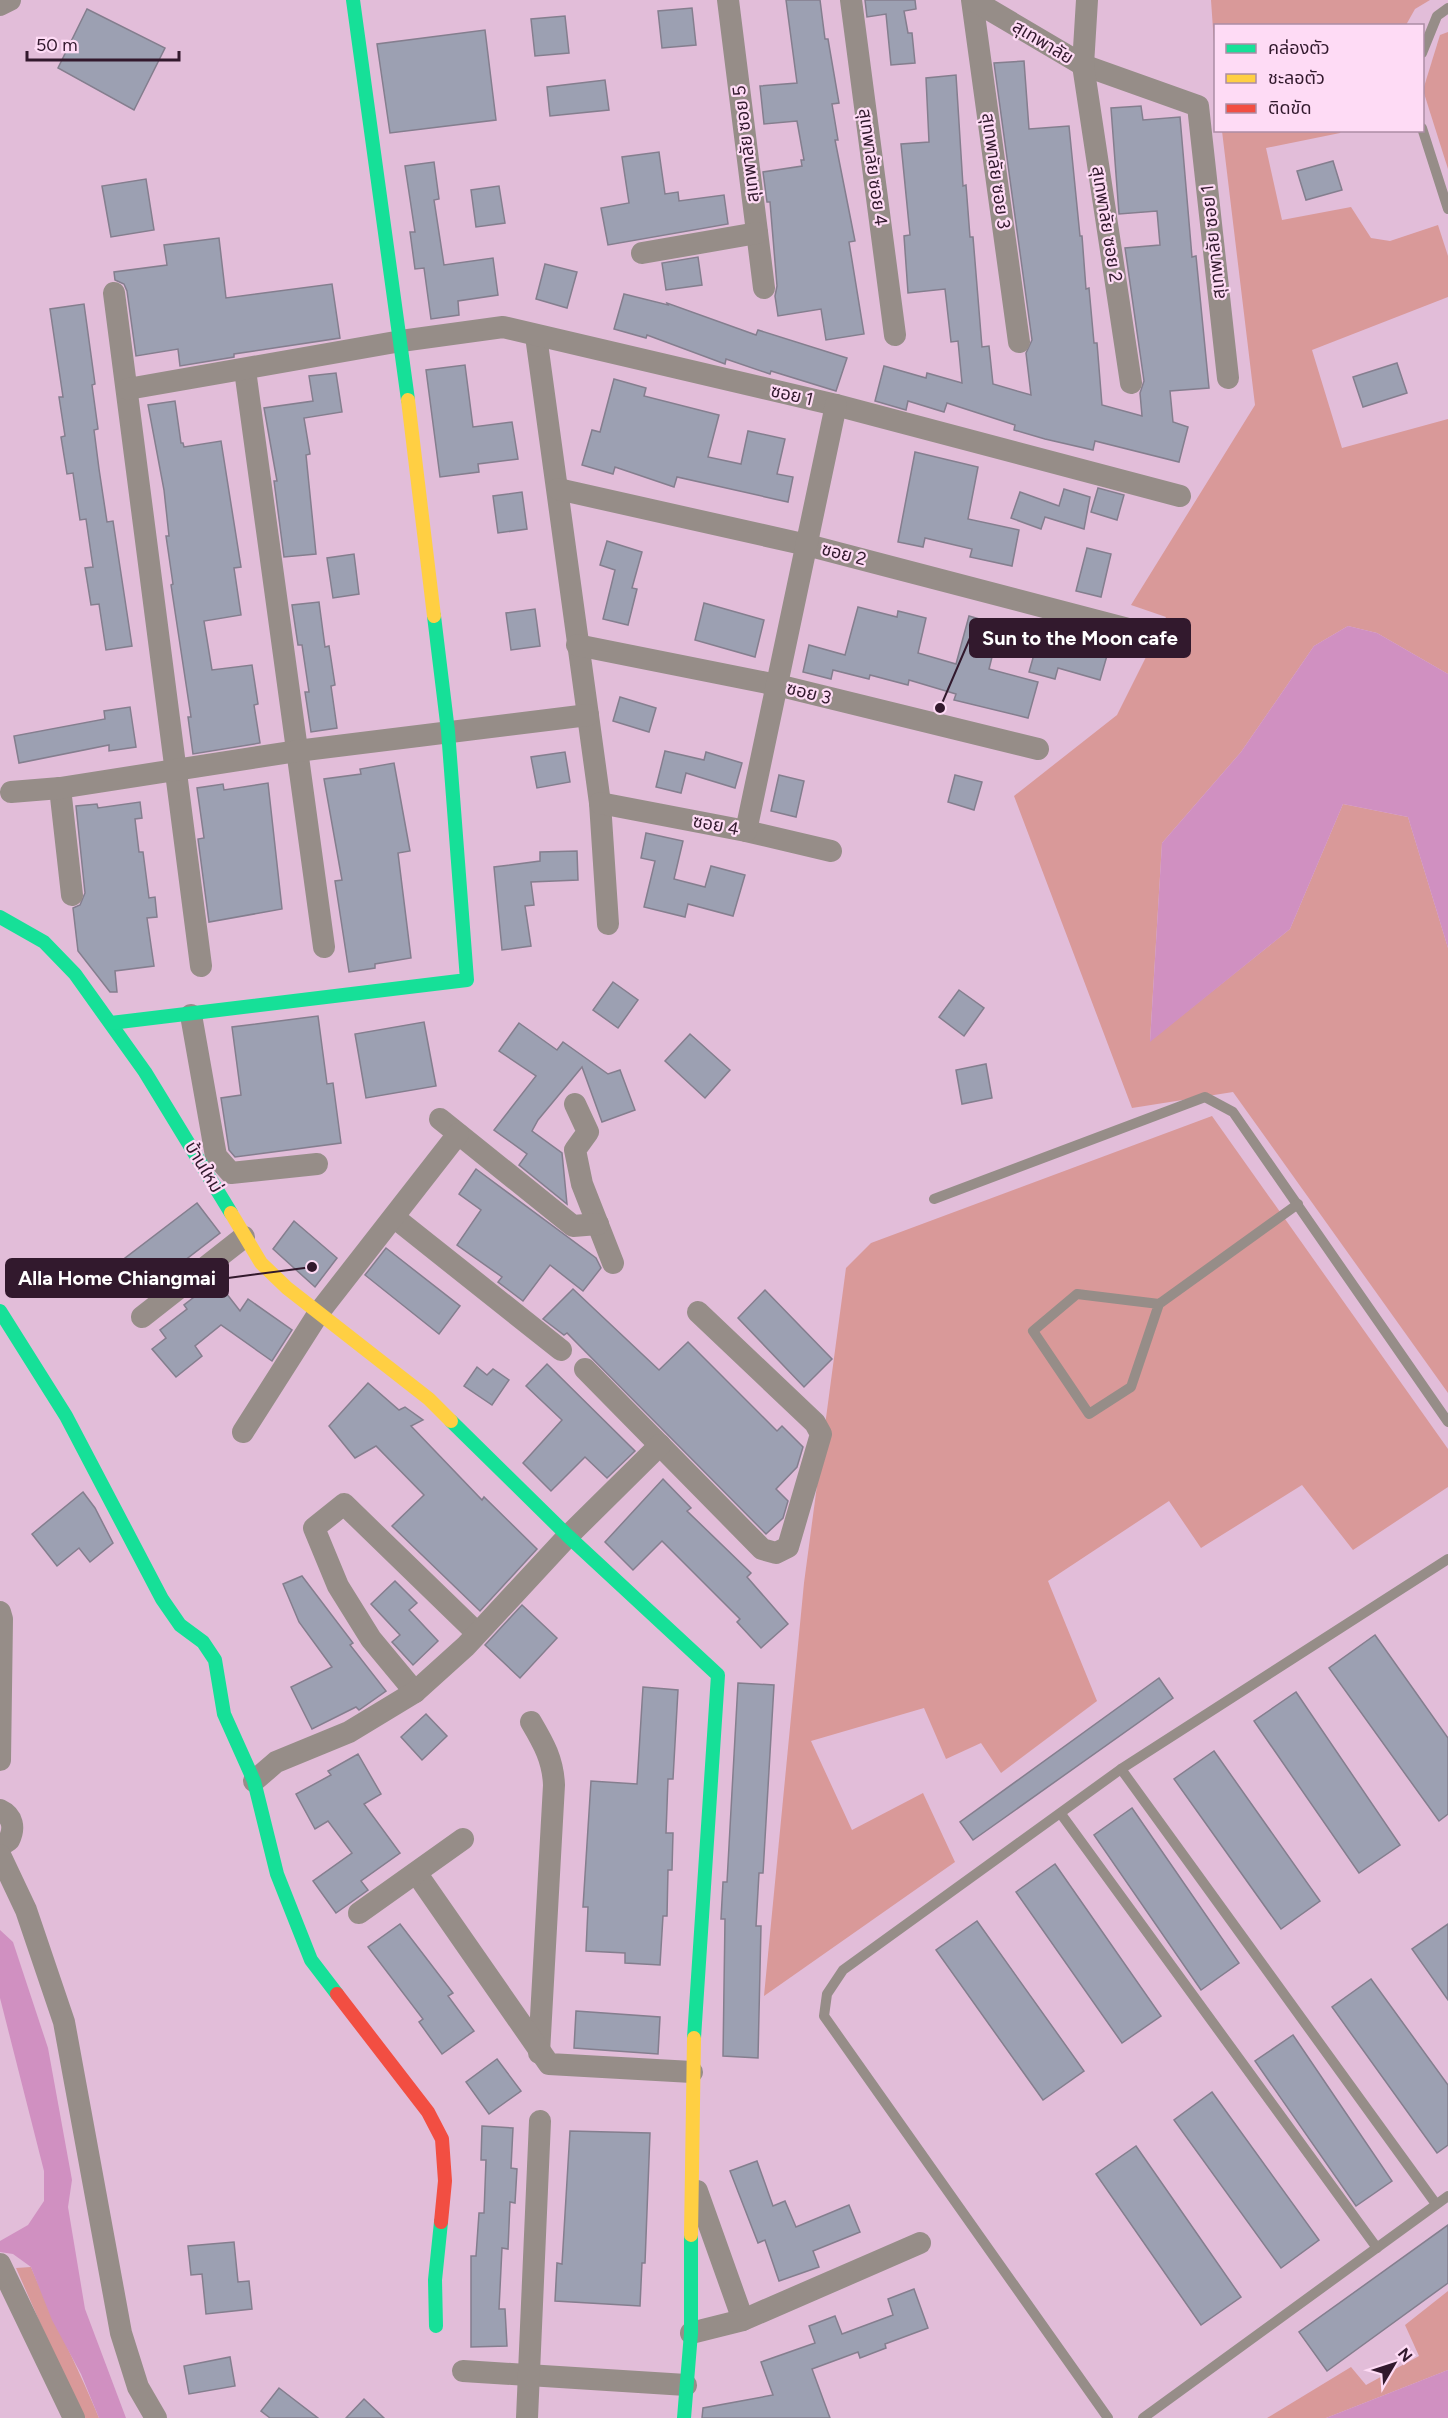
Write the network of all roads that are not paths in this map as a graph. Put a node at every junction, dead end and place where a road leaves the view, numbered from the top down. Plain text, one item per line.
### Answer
1 (10, 0) edge
2 (353, 0) edge
3 (728, 0) edge
4 (851, 0) edge
5 (972, 0) edge
6 (1087, 0) edge
7 (0, 4) edge
8 (1448, 8) edge
9 (1424, 48) edge
10 (1083, 65) junction
11 (1198, 106) joint
12 (1423, 132) edge
13 (1448, 209) edge
14 (757, 233) junction
15 (642, 252) dead end
16 (764, 288) dead end
17 (114, 293) dead end
18 (895, 335) dead end
19 (536, 336) junction
20 (401, 340) junction
21 (1019, 342) dead end
22 (245, 370) junction
23 (1228, 378) dead end
24 (1131, 383) dead end
25 (128, 389) junction
26 (836, 405) junction
27 (558, 489) junction
28 (1180, 496) dead end
29 (807, 544) junction
30 (1128, 629) dead end
31 (577, 645) junction
32 (777, 685) junction
33 (588, 715) junction
34 (448, 731) junction
35 (1038, 749) dead end
36 (297, 751) junction
37 (175, 771) junction
38 (60, 788) junction
39 (10, 792) dead end
40 (600, 803) junction
41 (746, 831) junction
42 (831, 852) dead end
43 (72, 895) dead end
44 (0, 917) edge
45 (608, 924) dead end
46 (324, 946) dead end
47 (201, 966) dead end
48 (191, 1015) junction
49 (111, 1023) junction
50 (575, 1104) dead end
51 (440, 1119) dead end
52 (458, 1134) junction
53 (317, 1164) dead end
54 (934, 1199) dead end
55 (1298, 1204) junction
56 (395, 1218) junction
57 (598, 1224) junction
58 (244, 1237) junction
59 (614, 1263) dead end
60 (1159, 1304) junction
61 (0, 1311) edge
62 (320, 1311) junction
63 (698, 1312) dead end
64 (142, 1317) dead end
65 (561, 1350) dead end
66 (585, 1369) dead end
67 (1448, 1422) edge
68 (243, 1432) dead end
69 (660, 1445) junction
70 (568, 1536) junction
71 (1446, 1562) edge
72 (0, 1612) edge
73 (477, 1633) junction
74 (415, 1692) junction
75 (531, 1722) dead end
76 (0, 1760) edge
77 (1121, 1769) junction
78 (254, 1781) junction
79 (0, 1810) edge
80 (1060, 1814) junction
81 (464, 1839) dead end
82 (0, 1846) edge
83 (0, 1855) edge
84 (417, 1874) junction
85 (359, 1913) dead end
86 (539, 2053) junction
87 (692, 2072) junction
88 (540, 2121) dead end
89 (692, 2178) junction
90 (1448, 2196) edge
91 (1436, 2204) junction
92 (920, 2243) dead end
93 (1377, 2248) junction
94 (1, 2266) edge
95 (743, 2320) junction
96 (436, 2326) dead end
97 (691, 2333) junction
98 (463, 2371) dead end
99 (528, 2373) junction
100 (686, 2385) junction
101 (74, 2418) edge
102 (156, 2418) edge
103 (527, 2418) edge
104 (684, 2418) edge
105 (1108, 2418) edge
106 (1143, 2418) edge

1 - 7 street
2 - 20 street
3 - 14 street, สุเทพาลัย ซอย 5
4 - 18 street, สุเทพาลัย ซอย 4
5 - 10 street, สุเทพาลัย
5 - 21 street, สุเทพาลัย ซอย 3
6 - 10 street, สุเทพาลัย
8 - 9 lane
10 - 11 street, สุเทพาลัย
10 - 24 street, สุเทพาลัย ซอย 2
11 - 23 street, สุเทพาลัย ซอย 1
12 - 13 lane
14 - 15 street
14 - 16 street, สุเทพาลัย ซอย 5
17 - 25 street
19 - 20 street, ซอย 1
19 - 26 street, ซอย 1
19 - 27 street
20 - 22 street, ซอย 1
20 - 34 street
22 - 25 street, ซอย 1
22 - 36 street
25 - 37 street
26 - 28 street, ซอย 1
26 - 29 street
27 - 29 street, ซอย 2
27 - 31 street
29 - 30 street, ซอย 2
29 - 32 street
31 - 32 street, ซอย 3
31 - 33 street
32 - 35 street, ซอย 3
32 - 41 street
33 - 34 street
33 - 40 street
34 - 36 street
34 - 48 street
36 - 37 street
36 - 46 street
37 - 38 street
37 - 47 street
38 - 39 street
38 - 43 street
40 - 41 street, ซอย 4
40 - 45 street
41 - 42 street, ซอย 4
44 - 49 street, บ้านใหม่
48 - 49 street
48 - 53 street
49 - 58 street, บ้านใหม่
50 - 57 street
51 - 52 street
52 - 56 street
52 - 57 street
54 - 55 lane
55 - 60 lane
55 - 67 lane
56 - 62 street
56 - 65 street
57 - 59 street
58 - 62 street, บ้านใหม่
58 - 64 street
60 - 60 lane
61 - 78 street
62 - 68 street
62 - 70 street, บ้านใหม่
63 - 69 street
66 - 69 street
69 - 70 street
70 - 73 street
70 - 87 street, บ้านใหม่
71 - 77 lane
72 - 76 street
73 - 74 street
73 - 74 street
74 - 78 street
75 - 86 street
77 - 80 lane
77 - 91 lane
78 - 96 street
79 - 82 street
80 - 93 lane
80 - 105 lane
81 - 84 street
83 - 102 street
84 - 85 street
84 - 86 street
86 - 87 street
87 - 89 street
88 - 99 street
89 - 95 street
89 - 97 street
90 - 91 lane
91 - 93 lane
92 - 95 street
93 - 106 lane
94 - 101 street
95 - 97 street
97 - 100 street
98 - 99 street
99 - 100 street
99 - 103 street
100 - 104 street

